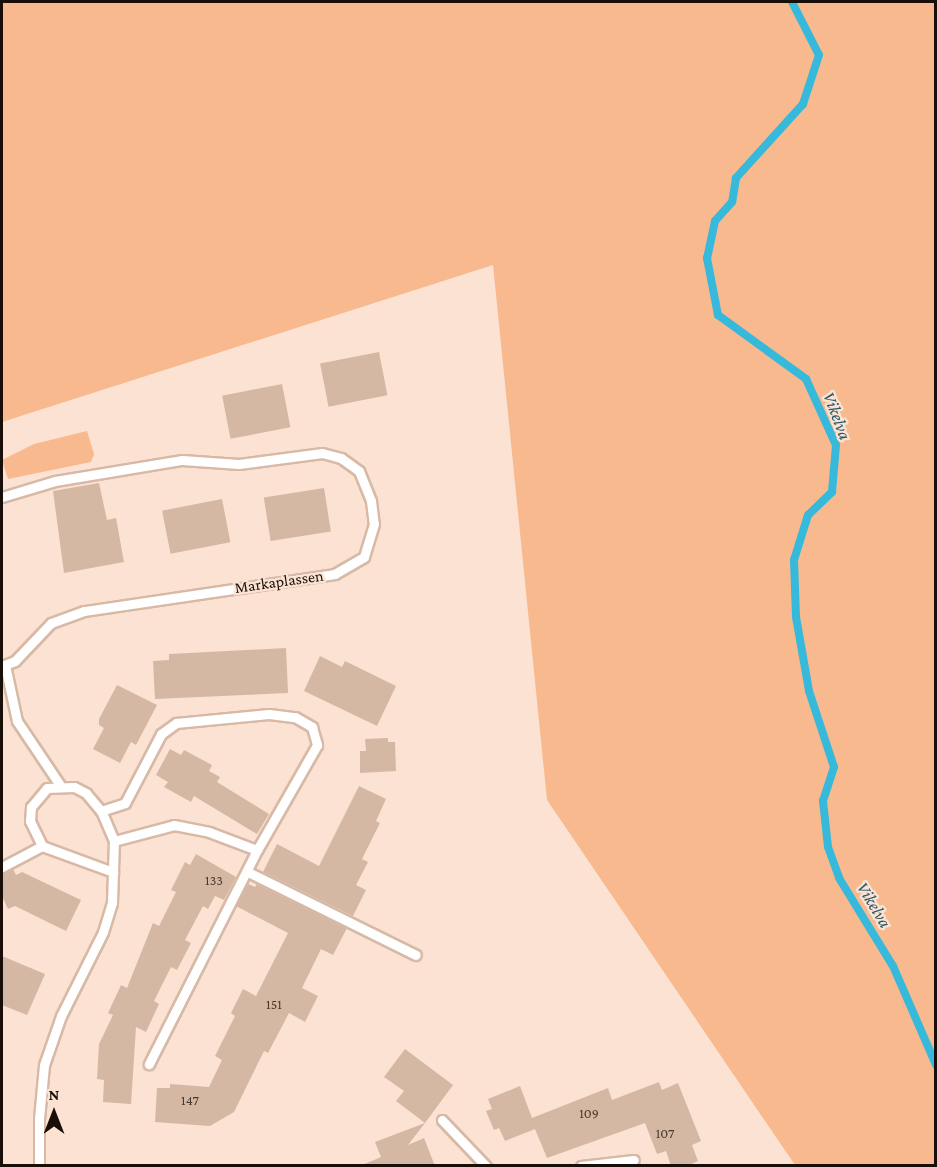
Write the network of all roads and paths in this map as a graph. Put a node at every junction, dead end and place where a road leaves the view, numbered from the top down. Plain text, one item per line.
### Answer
1 (2, 497) edge
2 (3, 665) edge
3 (60, 785) junction
4 (101, 811) junction
5 (114, 841) junction
6 (42, 846) junction
7 (258, 850) junction
8 (2, 867) edge
9 (112, 872) junction
10 (248, 872) junction
11 (416, 955) dead end
12 (149, 1064) dead end
13 (442, 1120) dead end
14 (634, 1160) dead end
15 (39, 1166) edge
16 (486, 1166) edge
17 (582, 1166) edge

1 - 2 lane, Markaplassen
2 - 3 lane, Markaplassen
3 - 4 lane
3 - 6 lane
4 - 5 lane
4 - 7 lane
5 - 7 lane
5 - 9 lane
6 - 8 lane
6 - 9 lane
7 - 10 lane
9 - 15 lane
10 - 11 lane
10 - 12 lane
13 - 16 lane
14 - 17 lane

